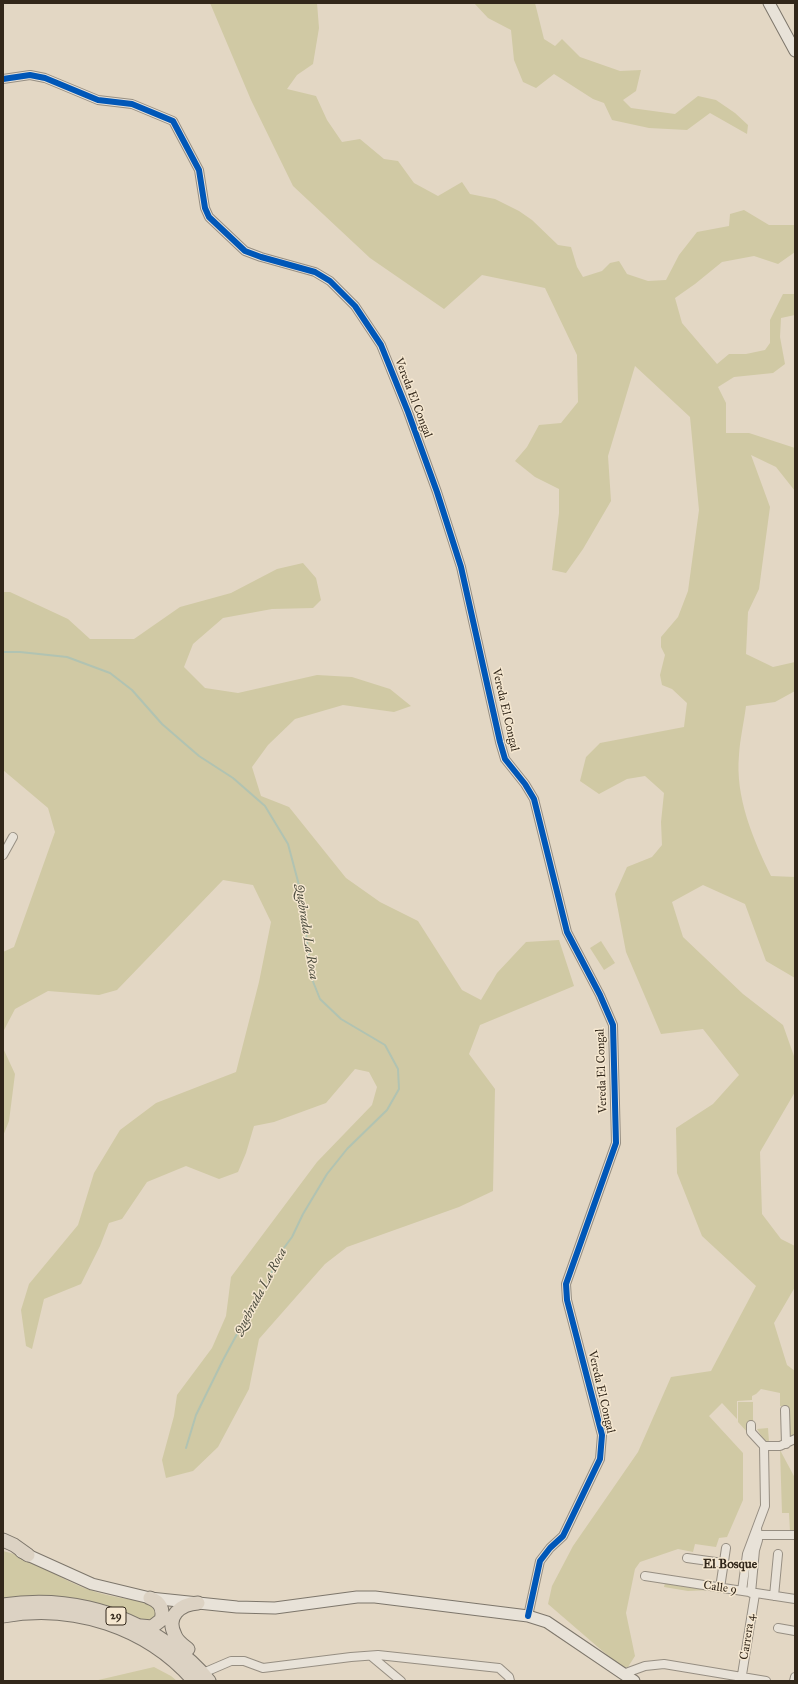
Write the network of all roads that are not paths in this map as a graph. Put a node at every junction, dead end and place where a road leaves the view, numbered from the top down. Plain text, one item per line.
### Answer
1 (769, 3) edge
2 (795, 50) edge
3 (3, 80) edge
4 (13, 837) dead end
5 (3, 855) edge
6 (785, 1410) dead end
7 (751, 1425) dead end
8 (795, 1440) edge
9 (786, 1444) junction
10 (764, 1446) junction
11 (757, 1526) junction
12 (758, 1535) junction
13 (795, 1535) edge
14 (3, 1540) edge
15 (3, 1545) edge
16 (726, 1548) dead end
17 (778, 1554) dead end
18 (28, 1555) junction
19 (687, 1558) dead end
20 (723, 1563) junction
21 (645, 1576) dead end
22 (720, 1588) junction
23 (742, 1591) junction
24 (753, 1593) junction
25 (774, 1596) junction
26 (150, 1598) junction
27 (795, 1599) edge
28 (198, 1603) junction
29 (3, 1605) edge
30 (3, 1616) edge
31 (528, 1616) junction
32 (141, 1626) junction
33 (778, 1628) dead end
34 (795, 1631) edge
35 (371, 1656) junction
36 (622, 1673) junction
37 (206, 1677) edge
38 (795, 1677) edge
39 (742, 1679) edge
40 (401, 1681) edge
41 (510, 1681) edge
42 (634, 1681) edge
43 (766, 1681) edge
44 (794, 1681) edge

1 - 2 main road
3 - 31 street, Vereda El Congal
4 - 5 street
6 - 9 street
7 - 10 street
8 - 9 street
9 - 10 street
10 - 11 street, Carrera 4
11 - 12 street, Carrera 4
11 - 23 street, Carrera 4
12 - 13 street
12 - 24 street, Carrera 4
14 - 18 highway
15 - 18 main road
16 - 20 street
17 - 25 street
18 - 26 main road
19 - 20 street
20 - 22 street
21 - 22 street, Calle 9
22 - 23 street, Calle 9
23 - 24 street, Calle 9
24 - 25 street, Calle 9
24 - 39 street, Carrera 4
25 - 27 street, Calle 9
26 - 28 main road
26 - 32 highway
28 - 31 main road
28 - 37 highway
29 - 32 highway, 29
30 - 37 highway, 29
31 - 36 main road
32 - 37 highway, 29
33 - 34 street
35 - 37 street
35 - 40 street
35 - 41 street
36 - 39 street
36 - 42 main road
38 - 44 street
39 - 43 street

